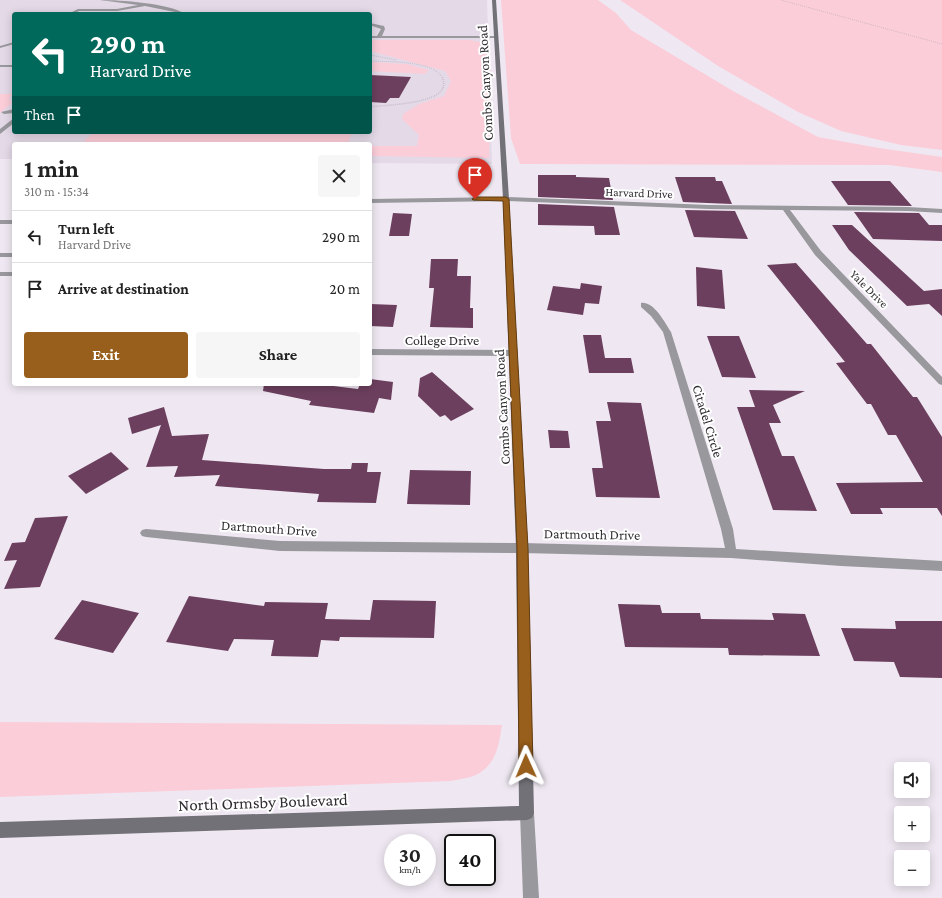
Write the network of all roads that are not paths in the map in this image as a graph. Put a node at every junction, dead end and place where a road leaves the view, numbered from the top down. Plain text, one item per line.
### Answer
1 (102, 0) edge
2 (494, 0) edge
3 (145, 6) junction
4 (74, 12) edge
5 (178, 12) edge
6 (372, 24) edge
7 (372, 37) edge
8 (380, 37) junction
9 (496, 37) junction
10 (12, 44) edge
11 (0, 47) edge
12 (0, 66) edge
13 (12, 66) edge
14 (12, 111) edge
15 (4, 112) dead end
16 (12, 122) edge
17 (0, 132) edge
18 (506, 199) junction
19 (372, 201) edge
20 (786, 209) junction
21 (942, 211) edge
22 (0, 222) edge
23 (12, 222) edge
24 (0, 255) edge
25 (12, 255) edge
26 (0, 274) edge
27 (12, 274) edge
28 (644, 305) dead end
29 (372, 352) edge
30 (513, 353) junction
31 (942, 382) edge
32 (146, 532) dead end
33 (522, 548) junction
34 (731, 553) junction
35 (942, 566) edge
36 (527, 813) junction
37 (0, 830) edge
38 (531, 898) edge

1 - 3 street
2 - 9 street, Combs Canyon Road
3 - 4 street
3 - 5 street
6 - 8 street
7 - 8 street
8 - 9 street
9 - 18 street, Combs Canyon Road
10 - 11 street
12 - 13 street
14 - 15 street
16 - 17 street
18 - 19 street, Harvard Drive
18 - 20 street, Harvard Drive
18 - 30 street, Combs Canyon Road
20 - 21 street, Harvard Drive
20 - 31 street, Yale Drive
22 - 23 street
24 - 25 street
26 - 27 street
28 - 34 street, Citadel Circle
29 - 30 street, College Drive
30 - 33 street, Combs Canyon Road
32 - 33 street, Dartmouth Drive
33 - 34 street, Dartmouth Drive
33 - 36 street, Combs Canyon Road
34 - 35 street, Dartmouth Drive
36 - 37 street, North Ormsby Boulevard
36 - 38 street

